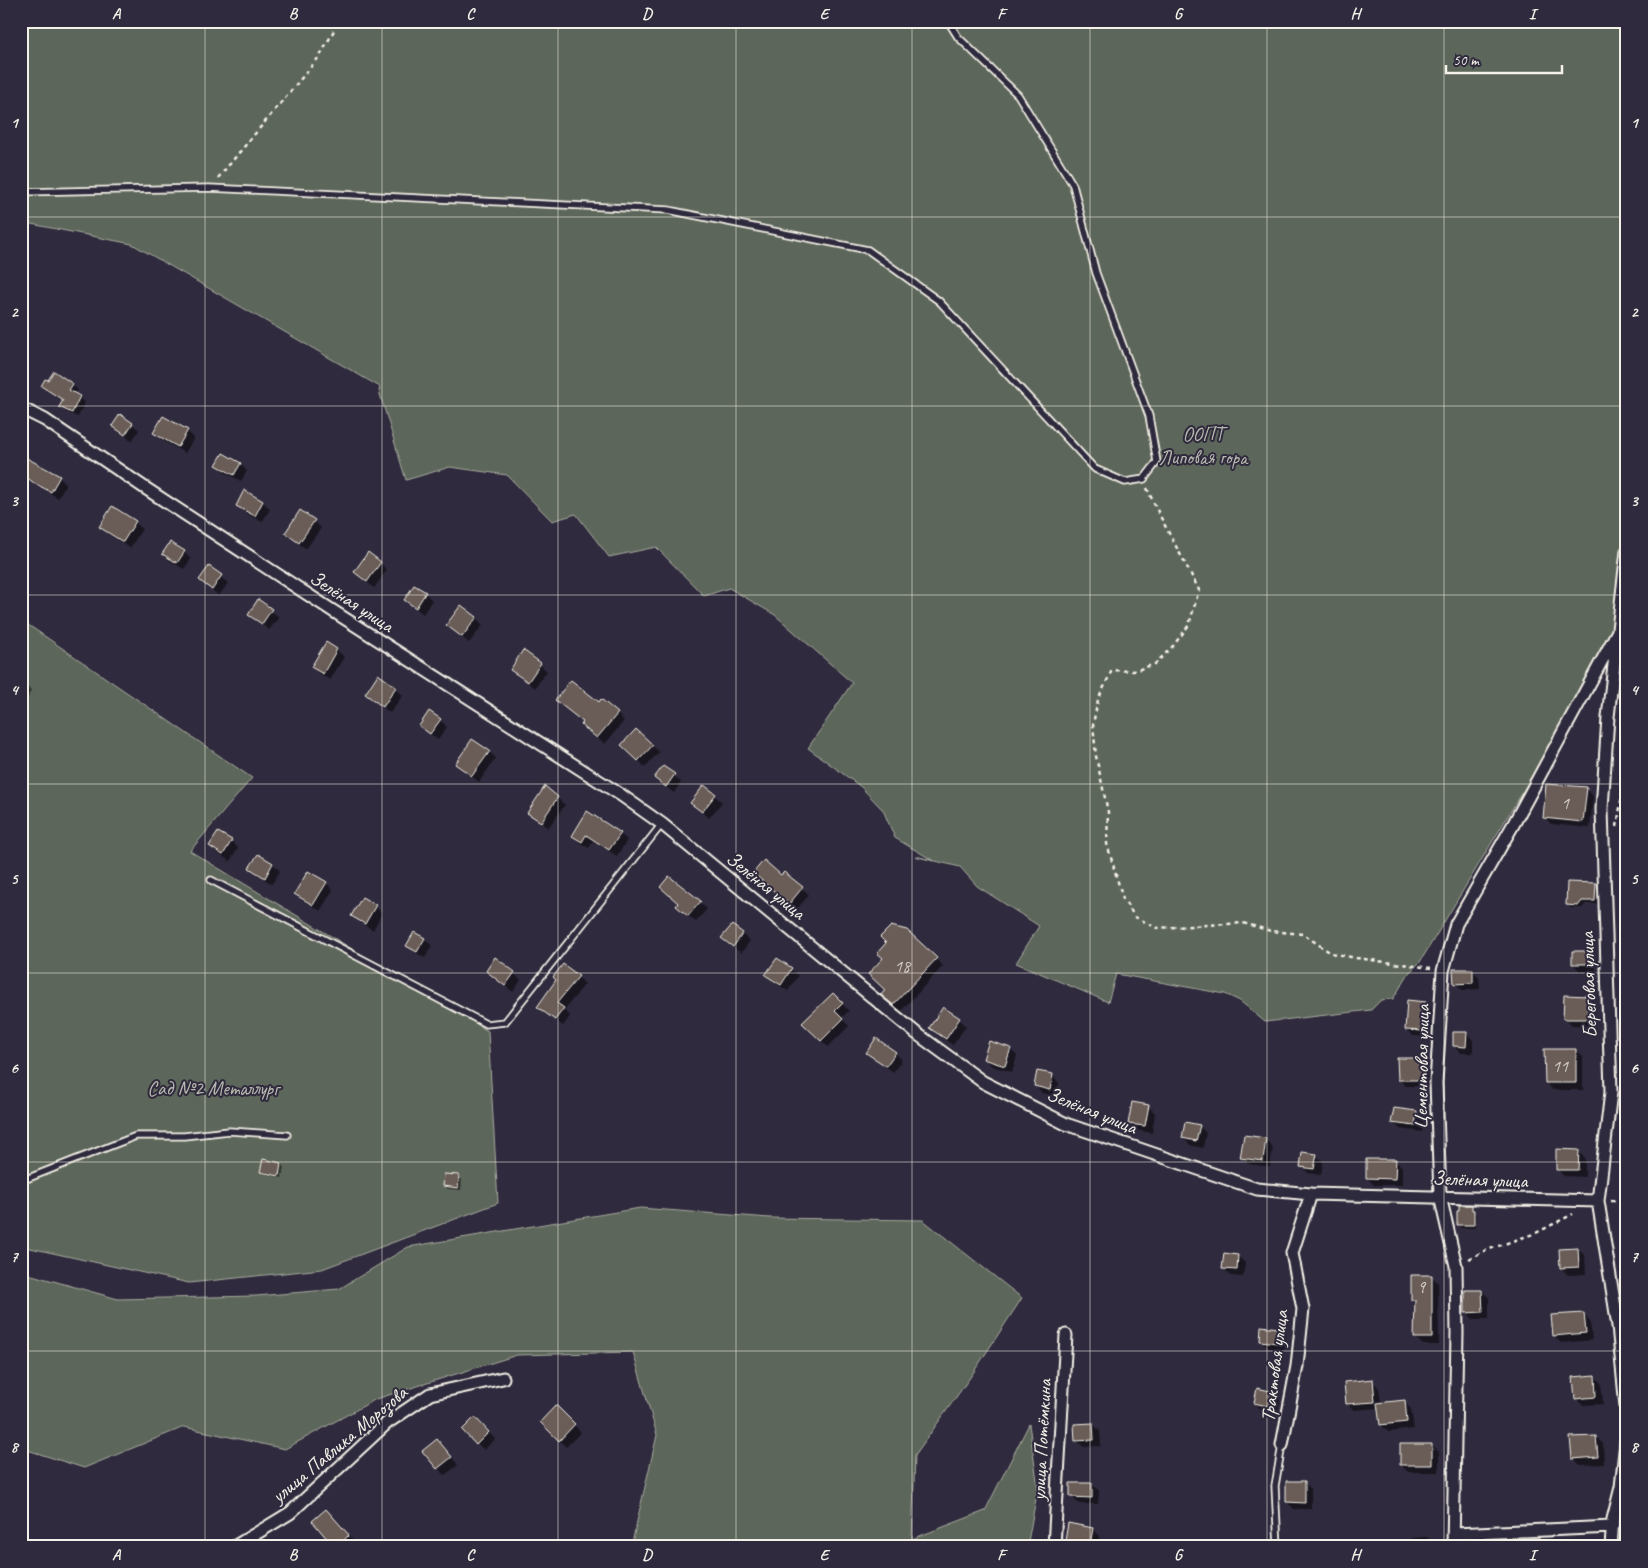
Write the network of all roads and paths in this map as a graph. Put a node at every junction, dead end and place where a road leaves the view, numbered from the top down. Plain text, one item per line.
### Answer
1 (339, 21) edge
2 (948, 21) edge
3 (209, 188) junction
4 (21, 192) edge
5 (21, 408) edge
6 (1144, 479) junction
7 (1627, 550) edge
8 (1619, 629) junction
9 (662, 824) junction
10 (211, 880) dead end
11 (1443, 971) junction
12 (286, 1135) dead end
13 (21, 1181) edge
14 (1312, 1194) junction
15 (1440, 1196) junction
16 (1598, 1201) junction
17 (1456, 1266) junction
18 (1066, 1335) dead end
19 (503, 1378) dead end
20 (1627, 1417) edge
21 (1627, 1433) edge
22 (1282, 1445) joint
23 (1612, 1527) junction
24 (1454, 1534) junction
25 (234, 1547) edge
26 (1054, 1547) edge
27 (1278, 1547) edge
28 (1454, 1547) edge
29 (1611, 1547) edge

1 - 3 path
2 - 6 lane
3 - 4 lane
3 - 6 lane
5 - 9 street, Зелёная улица
6 - 11 path
7 - 8 street, Береговая улица
8 - 11 street, Цементовая улица
8 - 16 street, Береговая улица
9 - 10 lane
9 - 14 street, Зелёная улица
11 - 15 street, Цементовая улица
12 - 13 lane
14 - 15 street, Зелёная улица
14 - 22 street, Трактовая улица
15 - 16 street, Зелёная улица
15 - 17 street, Цементовая улица
16 - 17 path
16 - 20 street, Береговая улица
17 - 24 street, Цементовая улица
18 - 26 street, улица Потёмкина
19 - 25 street, улица Павлика Морозова
21 - 23 street
22 - 27 lane, Трактовая улица
23 - 24 street
23 - 29 street
24 - 28 street, Цементовая улица

